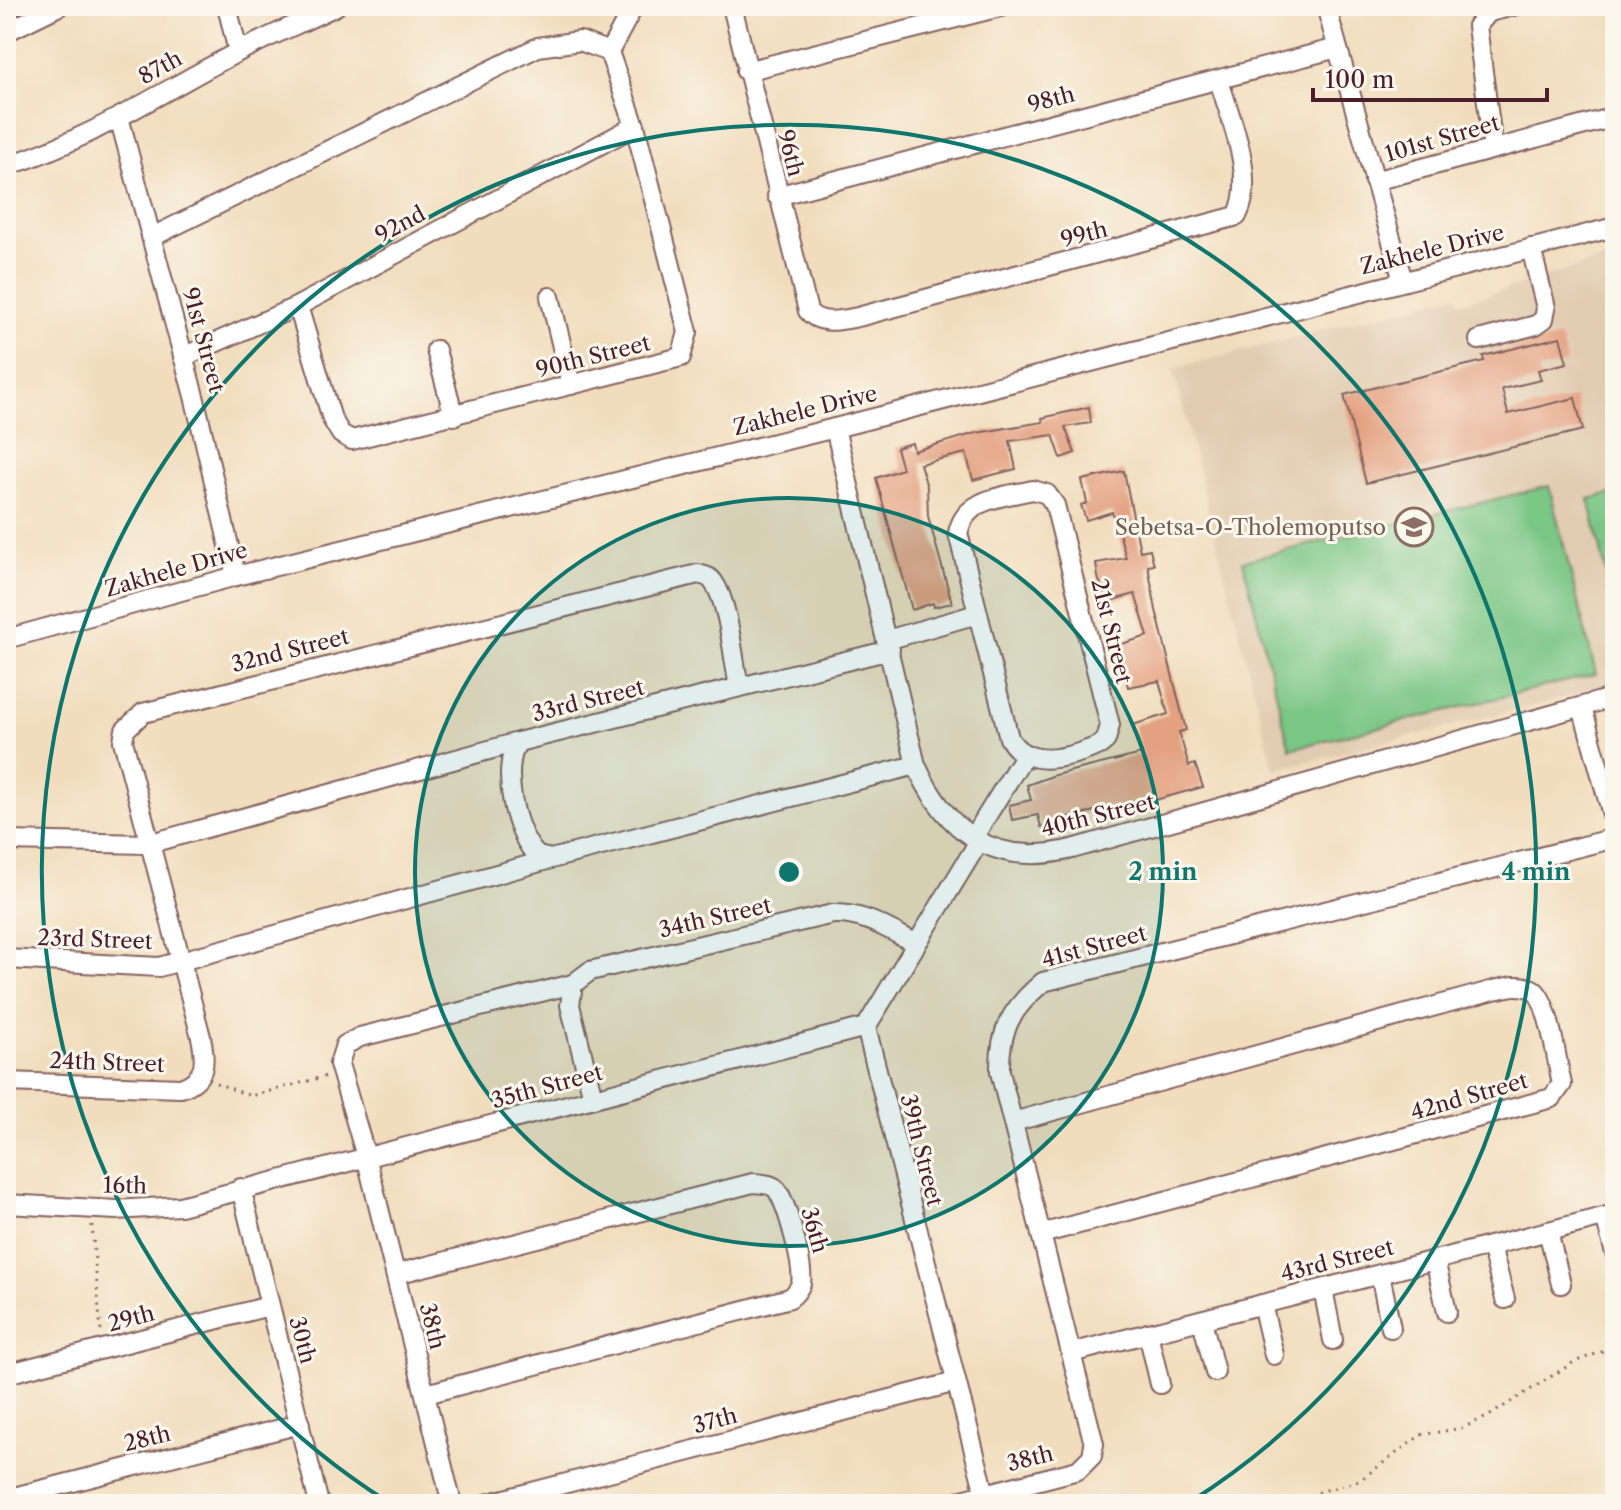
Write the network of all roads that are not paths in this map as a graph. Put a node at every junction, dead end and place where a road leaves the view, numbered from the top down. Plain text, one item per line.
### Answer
1 (59, 6) edge
2 (227, 6) edge
3 (336, 6) edge
4 (634, 6) edge
5 (732, 6) edge
6 (1004, 6) edge
7 (1326, 6) edge
8 (1514, 6) edge
9 (6, 32) edge
10 (1337, 48) junction
11 (238, 52) junction
12 (609, 52) junction
13 (746, 71) junction
14 (1219, 80) junction
15 (119, 117) junction
16 (1615, 117) edge
17 (635, 126) junction
18 (1493, 148) junction
19 (6, 166) edge
20 (1374, 181) junction
21 (777, 196) junction
22 (1615, 227) edge
23 (152, 237) junction
24 (1531, 248) junction
25 (1403, 281) junction
26 (550, 297) dead end
27 (298, 306) junction
28 (808, 311) joint
29 (1479, 340) dead end
30 (436, 350) dead end
31 (183, 357) junction
32 (571, 385) junction
33 (454, 416) junction
34 (835, 428) junction
35 (236, 576) junction
36 (977, 614) junction
37 (6, 639) edge
38 (888, 645) junction
39 (739, 686) junction
40 (1615, 697) edge
41 (1582, 707) junction
42 (518, 742) junction
43 (1025, 754) junction
44 (916, 765) junction
45 (1615, 825) edge
46 (1615, 838) edge
47 (6, 841) edge
48 (975, 841) junction
49 (148, 844) junction
50 (551, 859) junction
51 (915, 943) junction
52 (6, 959) edge
53 (182, 962) junction
54 (573, 984) junction
55 (866, 1027) junction
56 (341, 1073) joint
57 (202, 1076) joint
58 (6, 1082) edge
59 (593, 1098) junction
60 (1013, 1122) junction
61 (367, 1160) junction
62 (241, 1188) junction
63 (6, 1204) edge
64 (1610, 1216) edge
65 (1548, 1231) junction
66 (1041, 1234) junction
67 (1491, 1246) junction
68 (1615, 1253) edge
69 (1435, 1260) junction
70 (396, 1274) junction
71 (1380, 1274) junction
72 (1561, 1284) dead end
73 (1323, 1289) junction
74 (1505, 1299) dead end
75 (1262, 1304) junction
76 (269, 1306) junction
77 (1447, 1312) dead end
78 (1202, 1320) junction
79 (1391, 1328) dead end
80 (1148, 1333) junction
81 (1333, 1340) dead end
82 (1071, 1353) junction
83 (1274, 1355) dead end
84 (1215, 1372) dead end
85 (6, 1374) edge
86 (956, 1382) junction
87 (1160, 1384) dead end
88 (426, 1394) junction
89 (300, 1424) junction
90 (1078, 1470) joint
91 (985, 1494) junction
92 (6, 1499) edge
93 (319, 1504) edge
94 (452, 1504) edge
95 (486, 1504) edge
96 (947, 1504) edge

1 - 9 street
2 - 11 street
3 - 11 street, 87th
4 - 12 street
5 - 13 street, 96th
6 - 13 street
7 - 10 street
8 - 18 street
10 - 14 street, 98th
10 - 20 street
11 - 15 street, 87th
12 - 17 street, 90th Street
12 - 23 street
13 - 21 street, 96th
14 - 21 street, 98th
14 - 28 street, 99th
15 - 19 street, 87th
15 - 23 street, 91st Street
16 - 18 street, 101st Street
17 - 27 street, 92nd
17 - 32 street, 90th Street
18 - 20 street, 101st Street
20 - 25 street
21 - 28 street, 96th
22 - 24 street, Zakhele Drive
23 - 31 street, 91st Street
24 - 25 street, Zakhele Drive
24 - 29 street
25 - 34 street, Zakhele Drive
26 - 32 street
27 - 31 street, 92nd
27 - 33 street, 90th Street
30 - 33 street
31 - 35 street, 91st Street
32 - 33 street, 90th Street
34 - 35 street, Zakhele Drive
34 - 38 street, 40th Street
35 - 37 street, Zakhele Drive
36 - 38 street, 33rd Street
36 - 43 street, 21st Street
36 - 43 street, 21st Street
38 - 39 street, 33rd Street
38 - 44 street, 40th Street
39 - 42 street, 33rd Street
39 - 49 street, 32nd Street
40 - 41 street, 40th Street
41 - 45 street
41 - 48 street, 40th Street
42 - 49 street
42 - 50 street, 33rd Street
43 - 48 street
44 - 48 street, 40th Street
44 - 50 street
46 - 60 street, 41st Street
47 - 49 street
48 - 51 street
49 - 53 street, 32nd Street
50 - 53 street, 23rd Street
51 - 54 street, 34th Street
51 - 55 street
52 - 53 street, 23rd Street
53 - 57 street, 32nd Street
54 - 56 street, 34th Street
54 - 59 street
55 - 59 street, 35th Street
55 - 86 street, 39th Street
56 - 61 street, 38th
57 - 58 street, 24th Street
59 - 61 street, 35th Street
60 - 66 street, 41st Street
60 - 66 street, 42nd Street
61 - 62 street, 35th Street
61 - 70 street, 38th
62 - 63 street, 16th
62 - 76 street, 30th
64 - 65 street, 43rd Street
64 - 68 street
65 - 67 street, 43rd Street
65 - 72 street
66 - 82 street, 41st Street
67 - 69 street, 43rd Street
67 - 74 street
69 - 71 street, 43rd Street
69 - 77 street
70 - 88 street, 38th
70 - 88 street, 36th
71 - 73 street, 43rd Street
71 - 79 street
73 - 75 street, 43rd Street
73 - 81 street
75 - 78 street, 43rd Street
75 - 83 street
76 - 85 street, 29th
76 - 89 street, 30th
78 - 80 street, 43rd Street
78 - 84 street
80 - 82 street, 43rd Street
80 - 87 street
82 - 90 street, 41st Street
86 - 91 street, 39th Street
86 - 95 street, 37th
88 - 94 street, 38th
89 - 92 street, 28th
89 - 93 street, 30th
90 - 91 street, 38th
91 - 96 street, 38th

